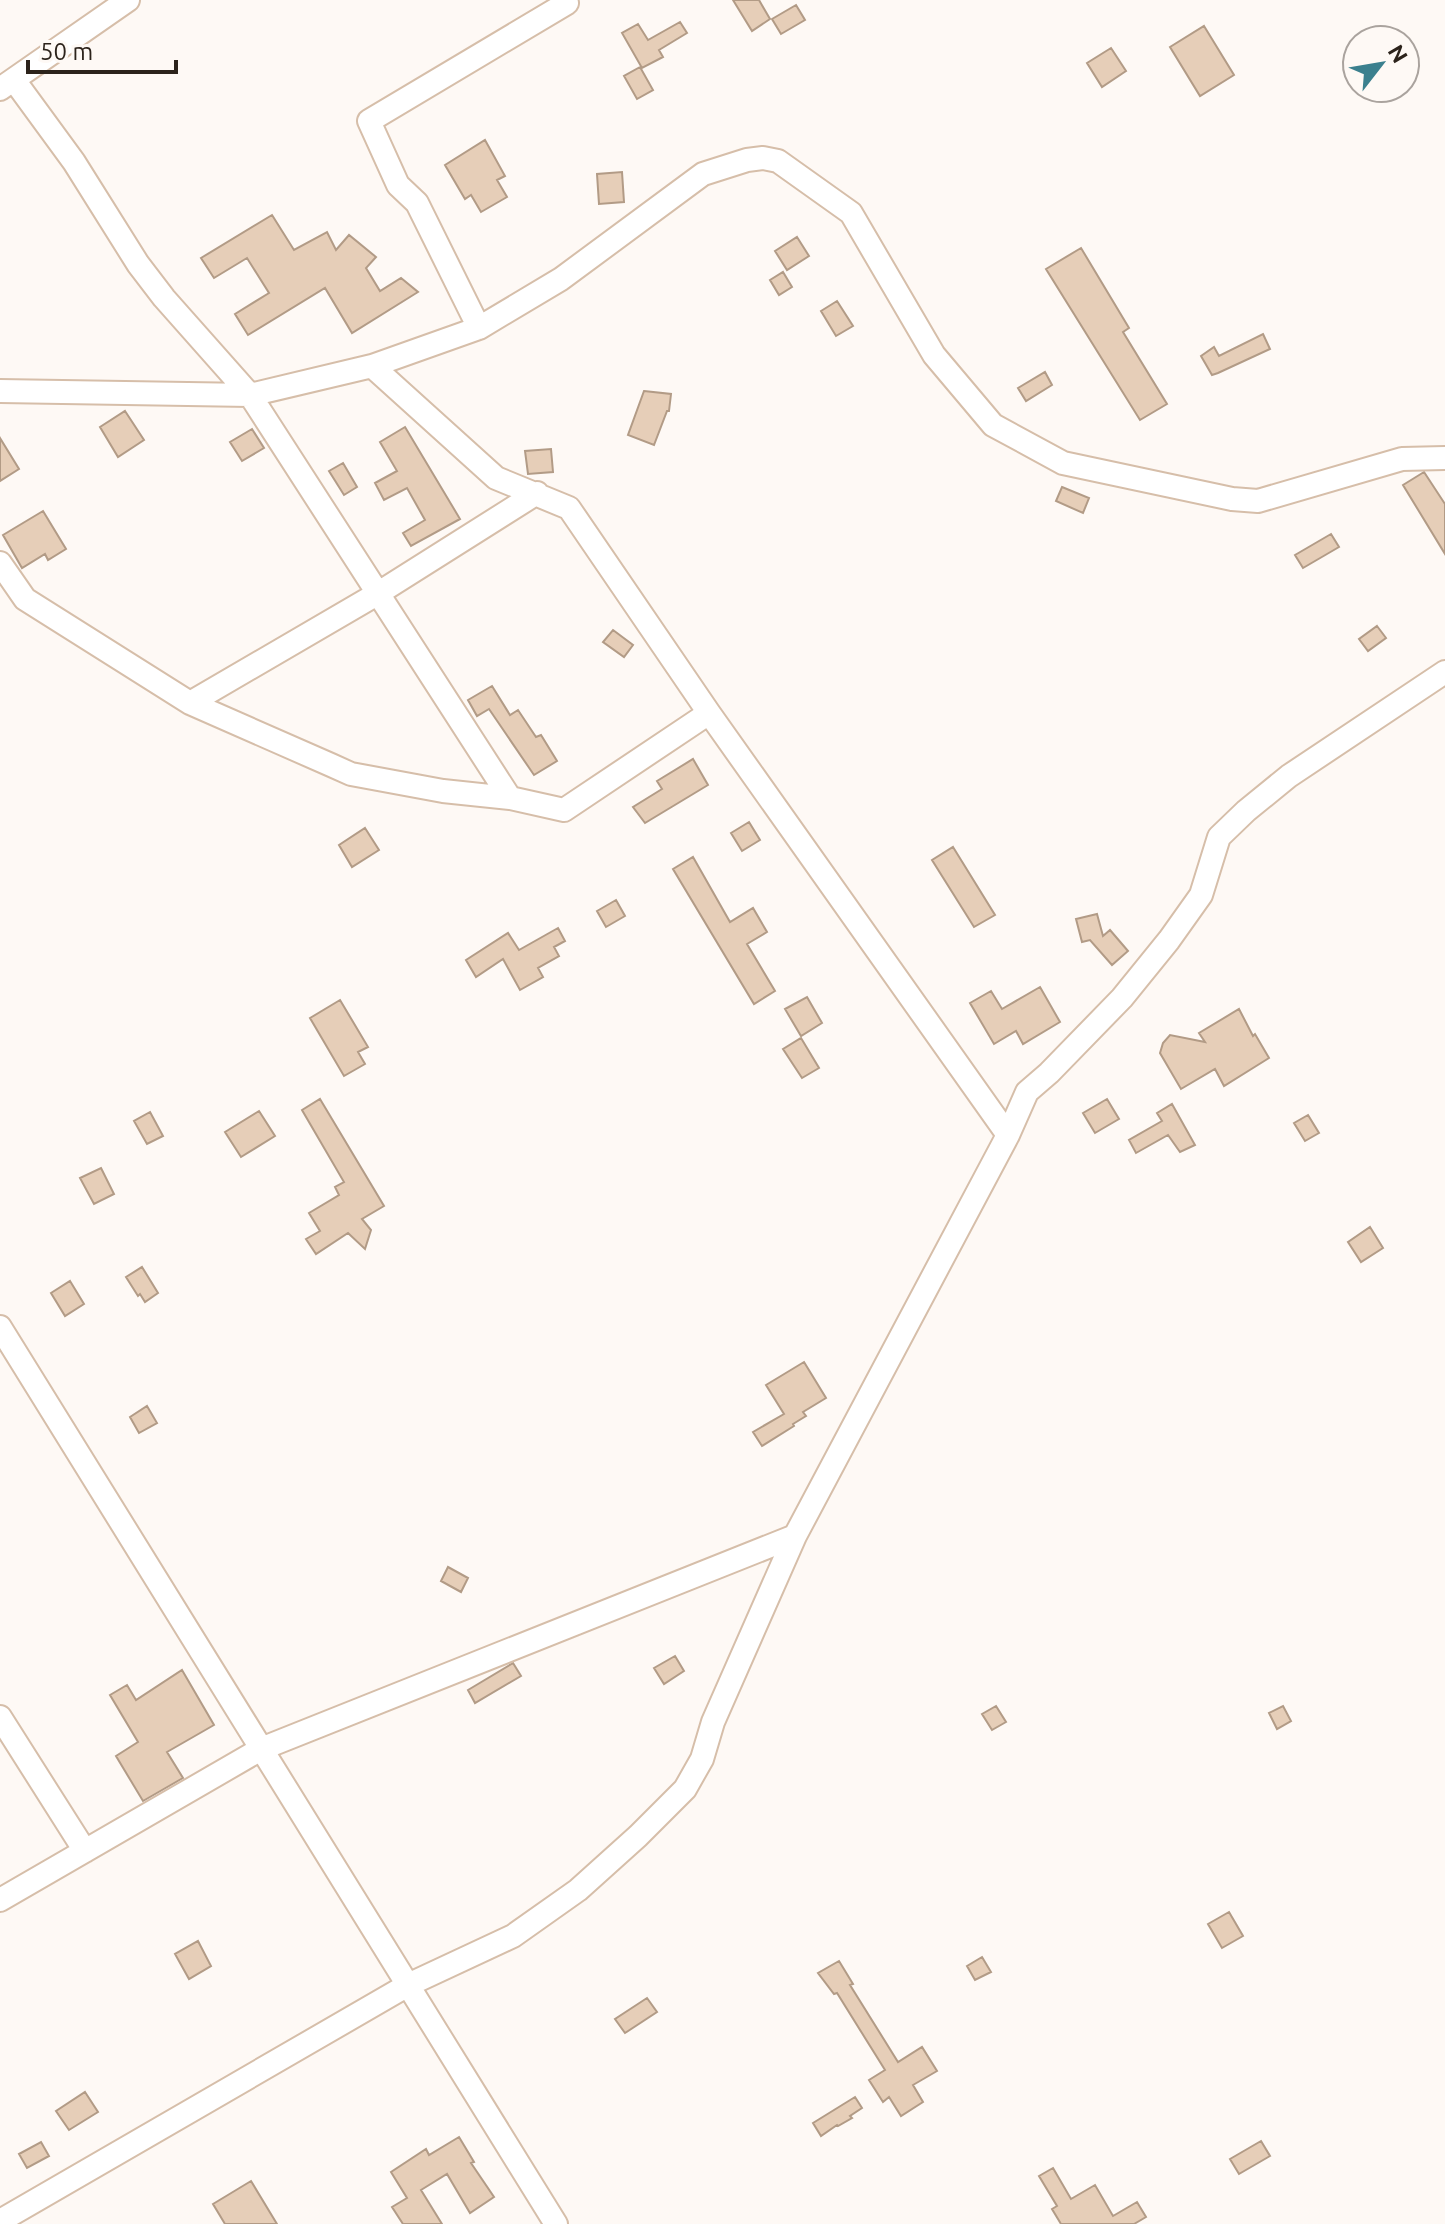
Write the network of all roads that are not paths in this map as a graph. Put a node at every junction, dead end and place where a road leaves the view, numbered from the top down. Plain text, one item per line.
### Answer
1 (128, 0) edge
2 (566, 0) edge
3 (7, 85) edge
4 (479, 328) junction
5 (372, 366) junction
6 (0, 391) edge
7 (250, 395) junction
8 (1445, 458) edge
9 (537, 493) junction
10 (0, 563) edge
11 (377, 594) junction
12 (1445, 672) edge
13 (190, 703) junction
14 (709, 713) junction
15 (510, 798) junction
16 (1008, 1135) junction
17 (0, 1327) edge
18 (795, 1536) junction
19 (0, 1717) edge
20 (261, 1749) junction
21 (85, 1851) junction
22 (0, 1900) edge
23 (408, 1985) junction
24 (546, 2220) edge
25 (0, 2221) edge

1 - 3 street
2 - 4 street
3 - 7 street
4 - 5 street
4 - 8 street
5 - 7 street
5 - 9 street
6 - 7 street
7 - 11 street
9 - 11 street
9 - 14 street
10 - 13 street
11 - 13 street
11 - 15 street
12 - 16 street
13 - 15 street
14 - 15 street
14 - 16 street
16 - 18 street
17 - 20 street
18 - 20 street
18 - 23 street
19 - 21 street
20 - 21 street
20 - 23 street
21 - 22 street
23 - 24 street
23 - 25 street

